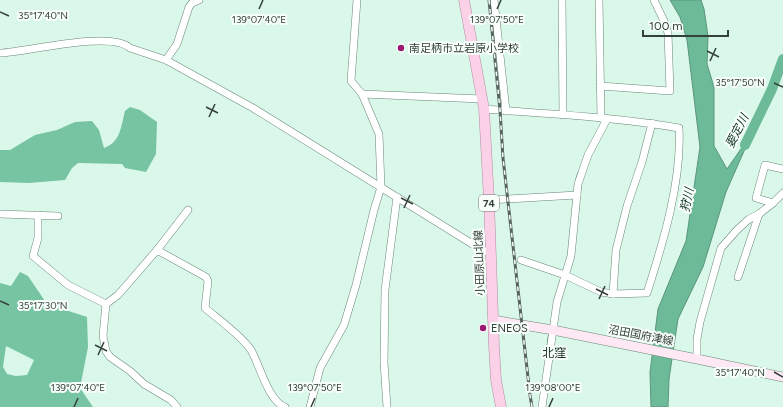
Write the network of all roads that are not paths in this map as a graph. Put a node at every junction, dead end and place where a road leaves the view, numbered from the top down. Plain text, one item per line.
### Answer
1 (199, 0) edge
2 (357, 0) edge
3 (464, 0) edge
4 (494, 0) edge
5 (562, 0) edge
6 (600, 0) edge
7 (654, 0) edge
8 (0, 53) edge
9 (166, 60) junction
10 (600, 86) junction
11 (362, 94) junction
12 (483, 104) junction
13 (506, 111) junction
14 (562, 115) junction
15 (604, 118) junction
16 (652, 123) junction
17 (783, 169) edge
18 (381, 187) junction
19 (783, 193) edge
20 (577, 195) junction
21 (397, 197) junction
22 (489, 200) junction
23 (773, 204) junction
24 (188, 210) dead end
25 (0, 214) edge
26 (759, 214) junction
27 (38, 215) junction
28 (58, 216) dead end
29 (157, 250) junction
30 (491, 253) junction
31 (521, 260) dead end
32 (565, 275) junction
33 (738, 277) dead end
34 (613, 294) junction
35 (106, 304) junction
36 (493, 320) junction
37 (553, 330) junction
38 (697, 359) junction
39 (783, 377) edge
40 (177, 407) edge
41 (285, 407) edge
42 (310, 407) edge
43 (387, 407) edge
44 (501, 407) edge
45 (542, 407) edge

1 - 9 street
2 - 11 street
3 - 12 main road, 小田原山北線 / 74
4 - 13 street
5 - 14 street
6 - 10 street
7 - 10 street
8 - 9 street
9 - 18 street
10 - 15 street
11 - 12 street
11 - 18 street
12 - 13 street
12 - 22 main road, 小田原山北線 / 74
13 - 14 street
14 - 15 street
15 - 16 street
15 - 20 street
16 - 34 street
16 - 34 street
17 - 23 street
18 - 21 street
18 - 42 street
19 - 23 street
20 - 22 street
20 - 32 street
21 - 30 street
21 - 43 street
22 - 30 main road, 小田原山北線 / 74
23 - 26 street
24 - 29 street
25 - 27 street
26 - 33 street
26 - 38 street
27 - 28 street
27 - 35 street
29 - 35 street
29 - 41 street
30 - 36 main road, 小田原山北線 / 74
31 - 32 street
32 - 34 street
32 - 37 street
35 - 40 street
36 - 37 main road, 沼田国府津線
36 - 44 main road, 小田原山北線 / 74
37 - 38 main road, 沼田国府津線
37 - 45 street
38 - 39 main road, 沼田国府津線

